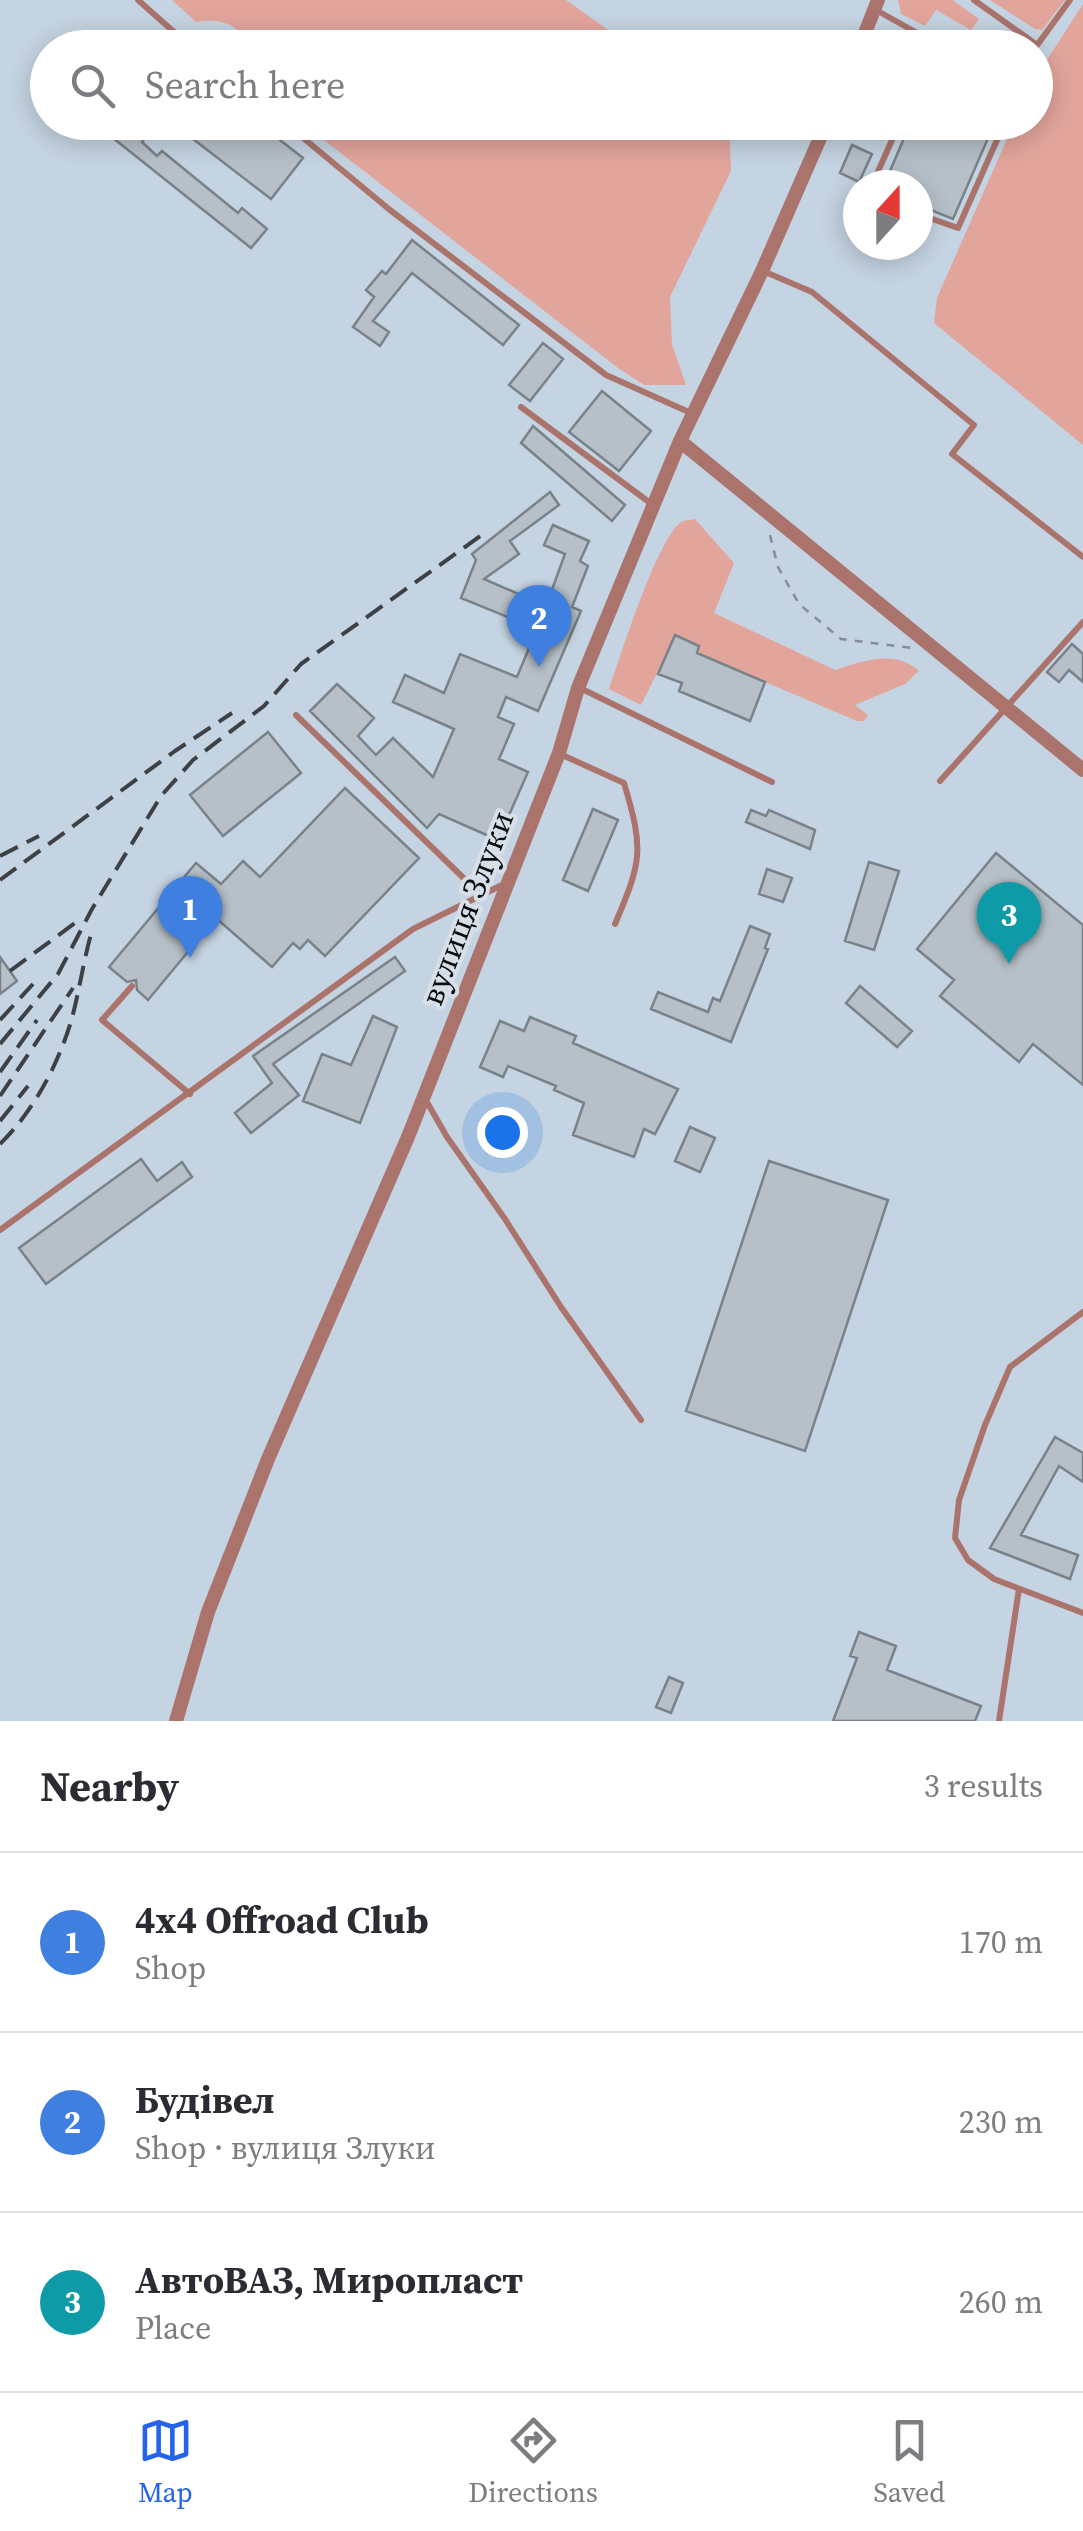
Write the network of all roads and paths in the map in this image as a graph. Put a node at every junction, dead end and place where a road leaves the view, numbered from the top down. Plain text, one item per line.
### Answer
1 (138, 0) edge
2 (974, 0) edge
3 (1070, 0) edge
4 (877, 5) edge
5 (172, 30) edge
6 (867, 30) edge
7 (914, 30) edge
8 (1014, 30) edge
9 (1048, 30) edge
10 (306, 140) edge
11 (818, 140) edge
12 (892, 140) edge
13 (997, 140) edge
14 (879, 170) edge
15 (933, 219) edge
16 (762, 271) junction
17 (521, 407) dead end
18 (692, 414) junction
19 (680, 441) junction
20 (654, 506) junction
21 (764, 510) junction
22 (1083, 557) edge
23 (1083, 622) edge
24 (938, 652) junction
25 (578, 688) junction
26 (1007, 709) junction
27 (296, 715) dead end
28 (559, 754) junction
29 (1083, 770) edge
30 (940, 781) dead end
31 (772, 782) dead end
32 (507, 882) junction
33 (481, 895) junction
34 (614, 924) dead end
35 (132, 986) dead end
36 (190, 1094) junction
37 (424, 1096) junction
38 (0, 1230) edge
39 (1083, 1312) edge
40 (642, 1420) dead end
41 (1019, 1589) junction
42 (1083, 1613) edge
43 (176, 1721) edge
44 (999, 1721) edge

1 - 5 lane
2 - 8 lane
3 - 9 lane
4 - 6 street
4 - 7 lane
10 - 18 lane
11 - 16 street, вулиця Злуки
12 - 14 lane
13 - 15 lane
16 - 18 street, вулиця Злуки
16 - 22 lane
17 - 20 lane
18 - 19 street, вулиця Злуки
19 - 20 street, вулиця Злуки
19 - 21 street
20 - 25 street, вулиця Злуки
21 - 24 street
21 - 24 path
23 - 26 lane
24 - 26 street
25 - 28 street, вулиця Злуки
25 - 31 lane
26 - 29 street
26 - 30 lane
27 - 33 lane
28 - 32 street, вулиця Злуки
28 - 34 lane
32 - 33 lane
32 - 37 street, вулиця Злуки
33 - 36 lane
35 - 36 lane
36 - 38 lane
37 - 40 lane
37 - 43 street, вулиця Злуки
39 - 41 lane
41 - 42 lane
41 - 44 lane

